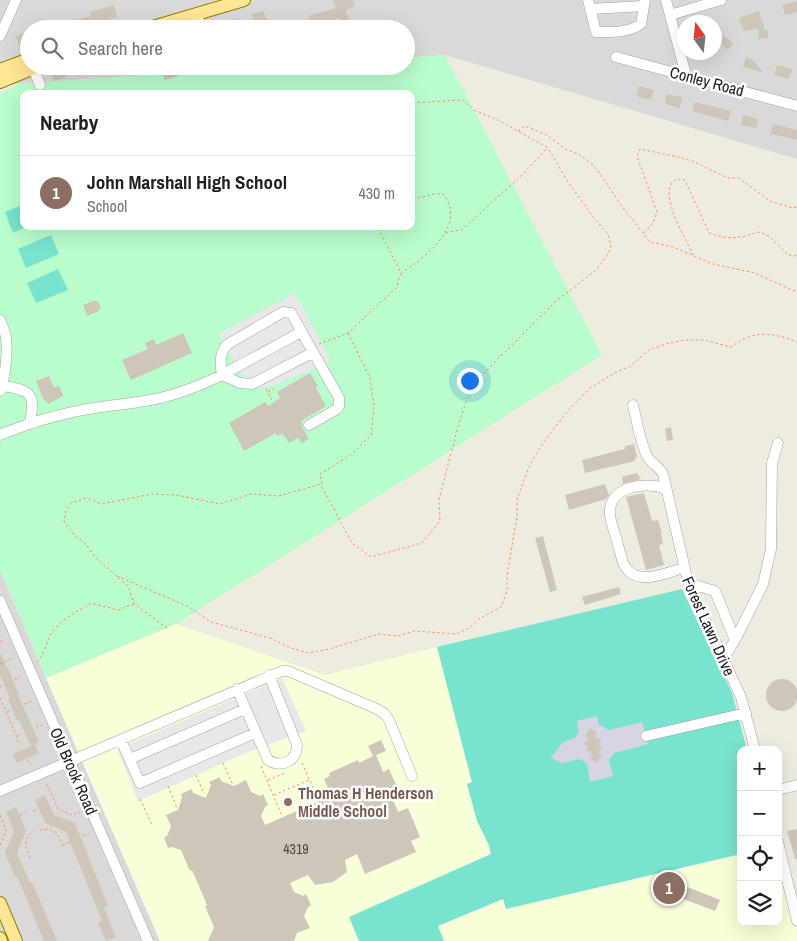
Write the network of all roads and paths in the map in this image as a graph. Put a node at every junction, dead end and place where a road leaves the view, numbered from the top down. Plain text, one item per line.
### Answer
1 (16, 0) edge
2 (244, 0) edge
3 (666, 0) edge
4 (720, 0) edge
5 (645, 3) edge
6 (589, 5) edge
7 (198, 14) junction
8 (670, 15) junction
9 (184, 20) edge
10 (199, 20) edge
11 (0, 36) edge
12 (616, 57) dead end
13 (20, 67) edge
14 (0, 70) edge
15 (20, 72) edge
16 (37, 75) edge
17 (686, 75) junction
18 (0, 82) edge
19 (40, 86) dead end
20 (415, 103) edge
21 (797, 106) edge
22 (518, 132) junction
23 (548, 148) junction
24 (415, 199) edge
25 (797, 207) edge
26 (379, 230) edge
27 (446, 233) junction
28 (644, 234) junction
29 (693, 256) junction
30 (797, 256) edge
31 (400, 273) junction
32 (797, 292) edge
33 (0, 320) edge
34 (301, 332) junction
35 (348, 333) junction
36 (797, 342) edge
37 (311, 350) junction
38 (222, 375) junction
39 (276, 387) dead end
40 (1, 388) edge
41 (265, 388) dead end
42 (268, 392) junction
43 (273, 402) dead end
44 (633, 406) dead end
45 (30, 423) junction
46 (309, 425) dead end
47 (0, 435) edge
48 (778, 442) dead end
49 (322, 484) junction
50 (666, 489) junction
51 (684, 568) junction
52 (117, 576) junction
53 (690, 588) junction
54 (0, 601) edge
55 (134, 604) junction
56 (167, 628) dead end
57 (5, 640) dead end
58 (735, 640) junction
59 (0, 642) edge
60 (13, 658) dead end
61 (724, 658) junction
62 (0, 664) edge
63 (26, 673) junction
64 (269, 675) junction
65 (15, 679) dead end
66 (237, 689) junction
67 (0, 698) edge
68 (32, 701) dead end
69 (24, 704) dead end
70 (245, 709) junction
71 (11, 710) dead end
72 (6, 712) junction
73 (746, 713) junction
74 (42, 725) dead end
75 (36, 727) dead end
76 (255, 733) junction
77 (22, 734) dead end
78 (16, 736) junction
79 (646, 736) dead end
80 (121, 740) junction
81 (19, 743) dead end
82 (755, 746) edge
83 (130, 759) junction
84 (28, 760) dead end
85 (301, 761) dead end
86 (70, 762) junction
87 (224, 762) dead end
88 (260, 763) dead end
89 (30, 765) dead end
90 (286, 772) dead end
91 (196, 775) dead end
92 (412, 776) dead end
93 (309, 780) junction
94 (267, 781) junction
95 (47, 784) dead end
96 (233, 785) dead end
97 (797, 785) edge
98 (168, 786) dead end
99 (782, 789) edge
100 (0, 790) edge
101 (204, 794) dead end
102 (273, 795) junction
103 (140, 799) dead end
104 (318, 799) dead end
105 (55, 802) junction
106 (51, 803) dead end
107 (177, 808) dead end
108 (38, 810) dead end
109 (33, 812) dead end
110 (80, 812) dead end
111 (26, 813) dead end
112 (281, 814) dead end
113 (0, 815) edge
114 (20, 815) dead end
115 (8, 821) dead end
116 (3, 823) junction
117 (152, 825) dead end
118 (58, 829) dead end
119 (40, 830) dead end
120 (34, 832) dead end
121 (56, 832) junction
122 (89, 834) dead end
123 (4, 836) junction
124 (83, 836) dead end
125 (7, 838) dead end
126 (70, 842) dead end
127 (22, 843) dead end
128 (25, 844) junction
129 (63, 845) junction
130 (0, 846) edge
131 (64, 848) dead end
132 (782, 856) edge
133 (30, 858) dead end
134 (0, 903) edge
135 (795, 903) edge
136 (797, 921) edge
137 (16, 941) edge
138 (148, 941) edge

1 - 11 street
2 - 7 main road
3 - 8 street
4 - 8 street
5 - 6 street
5 - 6 street
7 - 9 main road
7 - 10 street
8 - 17 street
12 - 17 street, Conley Road
13 - 14 main road
15 - 18 main road
16 - 19 street
17 - 21 street, Conley Road
20 - 22 path
22 - 23 path
22 - 28 path
23 - 27 path
23 - 49 path
24 - 27 path
25 - 28 path
26 - 31 path
27 - 31 path
28 - 29 path
29 - 30 path
29 - 32 path
31 - 35 path
33 - 40 street
34 - 37 street
34 - 38 street
34 - 38 street
35 - 37 path
35 - 49 path
36 - 52 path
37 - 38 street
37 - 46 street
38 - 45 street
39 - 42 path
40 - 45 street
41 - 42 path
42 - 43 path
44 - 50 street, Forest Lawn Drive
45 - 47 street
48 - 58 street
49 - 52 path
50 - 51 street, Forest Lawn Drive
50 - 51 street
51 - 53 street, Forest Lawn Drive
52 - 55 path
53 - 58 street
53 - 61 street, Forest Lawn Drive
54 - 63 street, Old Brook Road
55 - 56 path
55 - 63 path
57 - 59 path
58 - 61 street
60 - 62 path
61 - 73 street, Forest Lawn Drive
63 - 65 path
63 - 86 street, Old Brook Road
64 - 66 street
64 - 76 street
64 - 92 street
66 - 70 street
66 - 80 street
67 - 72 path
68 - 69 path
70 - 76 street
70 - 83 street
71 - 72 path
72 - 78 path
73 - 79 street
73 - 82 street, Forest Lawn Drive
74 - 75 path
76 - 83 street
77 - 78 path
78 - 81 path
80 - 83 street
80 - 86 street
84 - 89 path
85 - 93 path
86 - 100 street
86 - 138 street, Old Brook Road
87 - 96 path
88 - 94 path
90 - 94 path
91 - 101 path
93 - 102 path
93 - 104 path
94 - 102 path
95 - 105 path
97 - 99 street
98 - 107 path
102 - 112 path
103 - 117 path
105 - 106 path
105 - 110 path
108 - 109 path
111 - 114 path
113 - 116 path
115 - 116 path
116 - 123 path
118 - 121 path
119 - 121 path
120 - 128 path
121 - 129 path
122 - 124 path
123 - 125 path
123 - 130 path
126 - 129 path
127 - 128 path
128 - 133 path
129 - 131 path
132 - 135 street
134 - 137 main road
135 - 136 street

